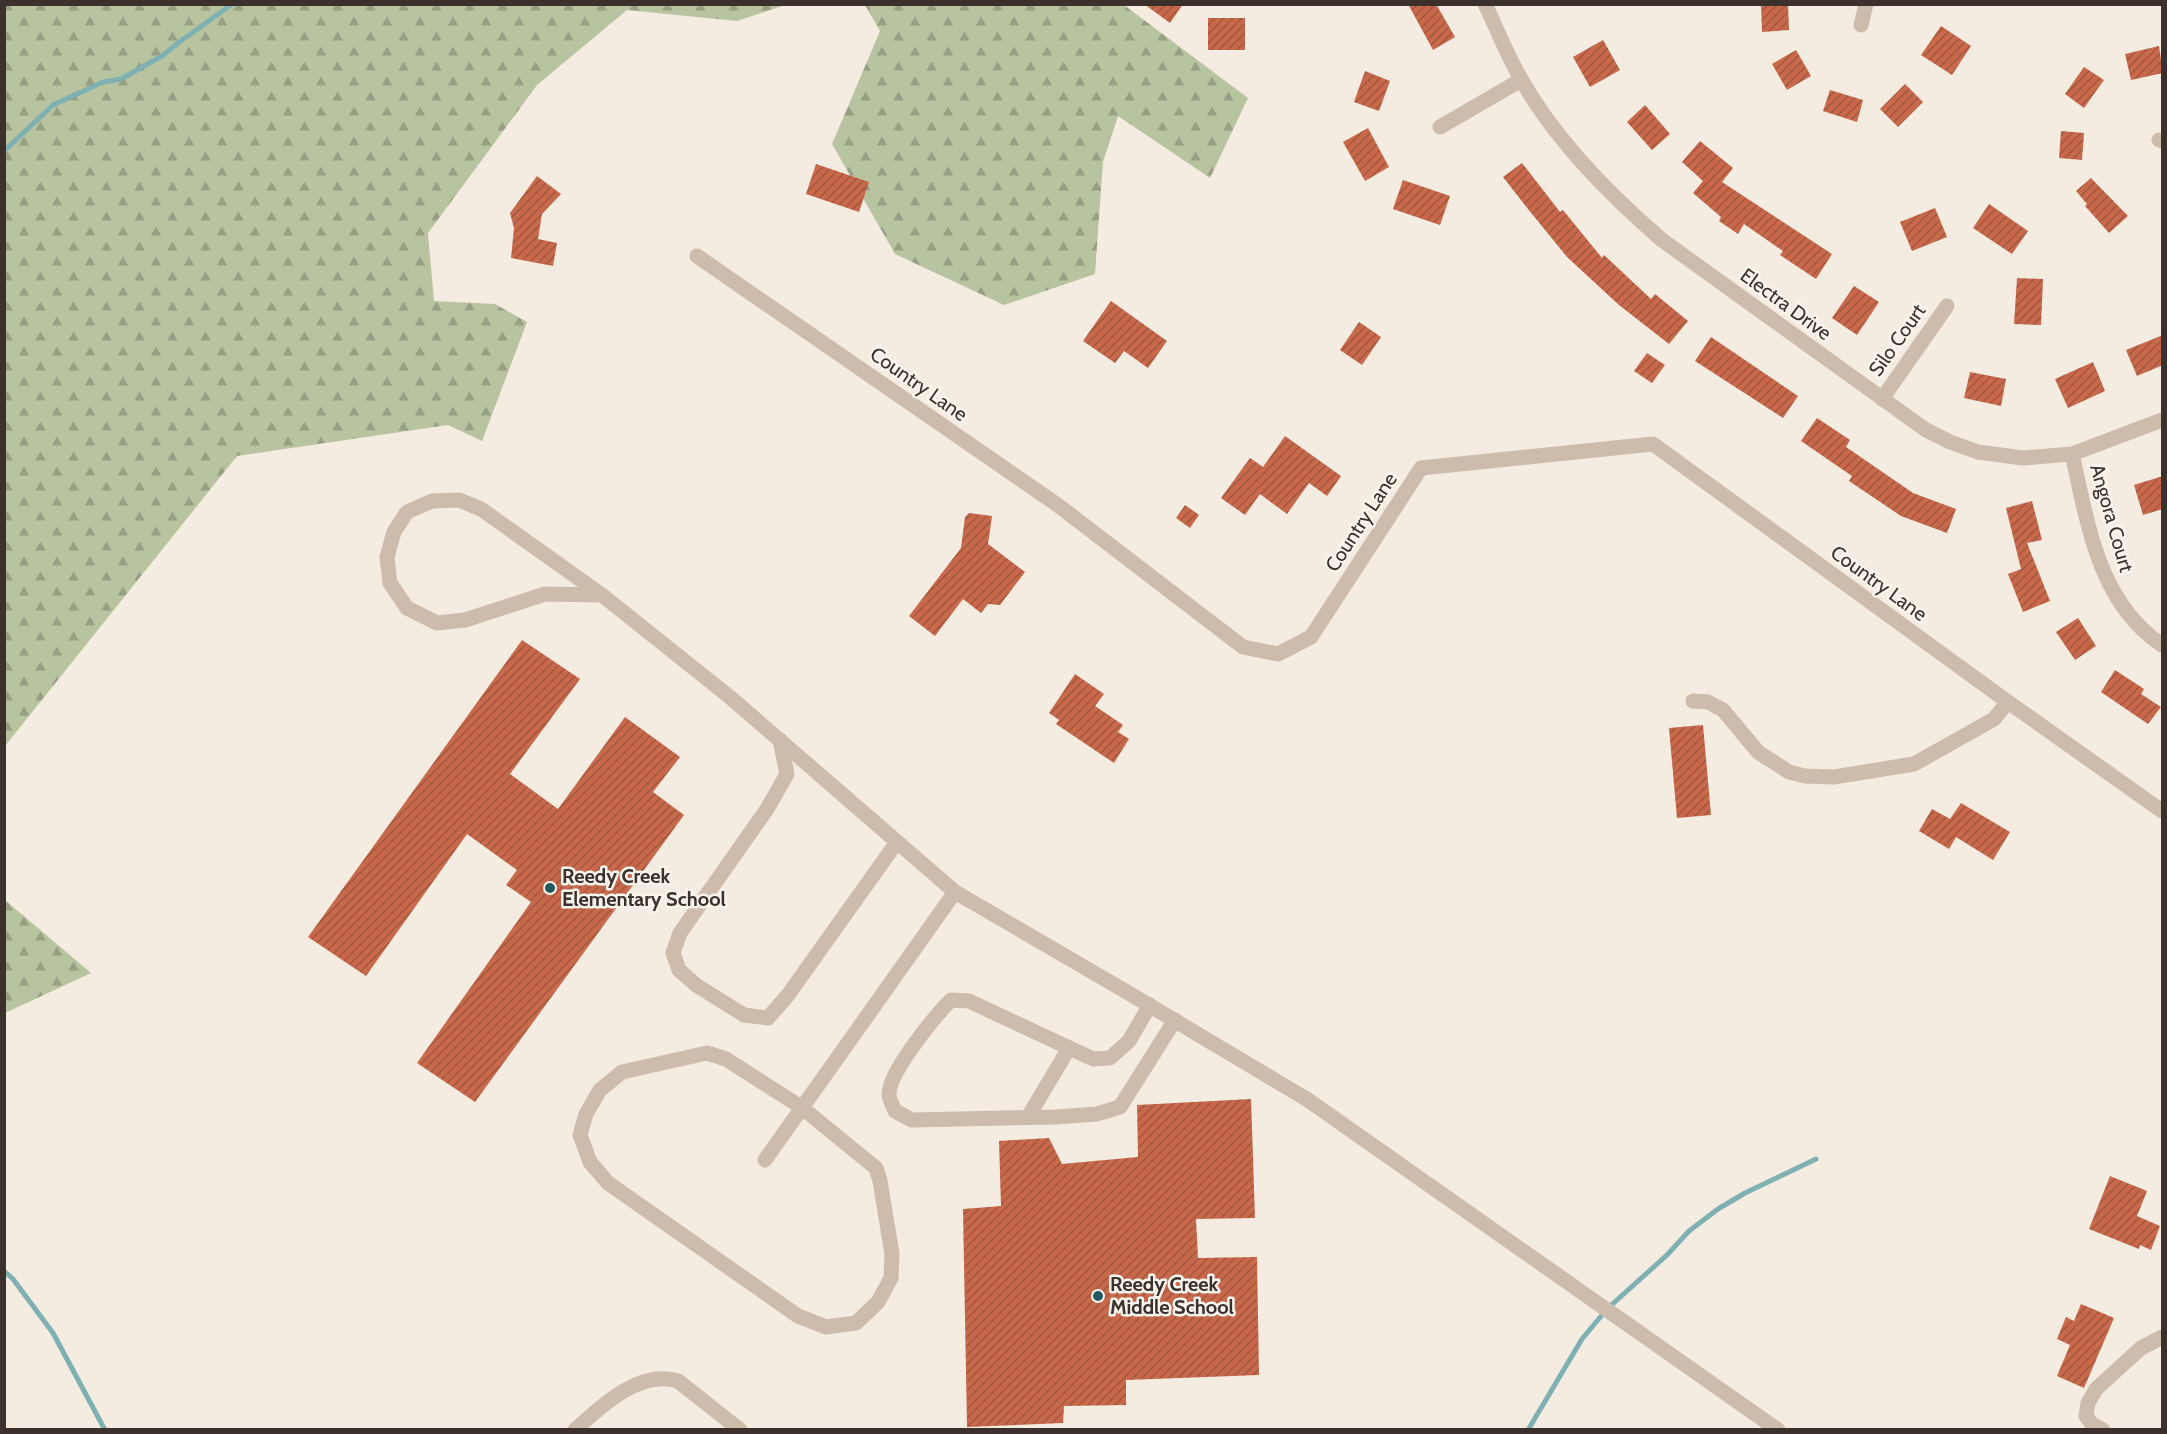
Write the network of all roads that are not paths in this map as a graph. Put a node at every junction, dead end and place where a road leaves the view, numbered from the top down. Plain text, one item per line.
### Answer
1 (1485, 4) edge
2 (1866, 4) edge
3 (1861, 25) dead end
4 (1521, 80) junction
5 (1440, 127) dead end
6 (697, 256) dead end
7 (1947, 306) dead end
8 (1882, 399) junction
9 (2163, 420) edge
10 (2072, 454) junction
11 (602, 595) junction
12 (2163, 645) edge
13 (1693, 701) dead end
14 (2008, 702) junction
15 (780, 740) junction
16 (2163, 811) edge
17 (897, 842) junction
18 (955, 892) junction
19 (1150, 1005) junction
20 (1174, 1020) junction
21 (1069, 1048) junction
22 (801, 1107) junction
23 (1028, 1117) junction
24 (765, 1160) dead end
25 (2163, 1337) edge
26 (575, 1430) edge
27 (740, 1430) edge
28 (1778, 1430) edge
29 (2103, 1430) edge

1 - 4 street, Electra Drive
2 - 3 street
4 - 5 street
4 - 8 street, Electra Drive
6 - 14 street, Country Lane
7 - 8 street, Silo Court
8 - 10 street, Electra Drive
9 - 10 street, Electra Drive
10 - 12 street, Angora Court
11 - 11 street
11 - 15 street
13 - 14 street
14 - 16 street, Country Lane
15 - 17 street
15 - 17 street
17 - 18 street
18 - 19 street
18 - 22 street
19 - 20 street
19 - 21 street
20 - 23 street
20 - 28 street
21 - 23 street
21 - 23 street
22 - 22 street
22 - 24 street
25 - 29 street
26 - 27 street

